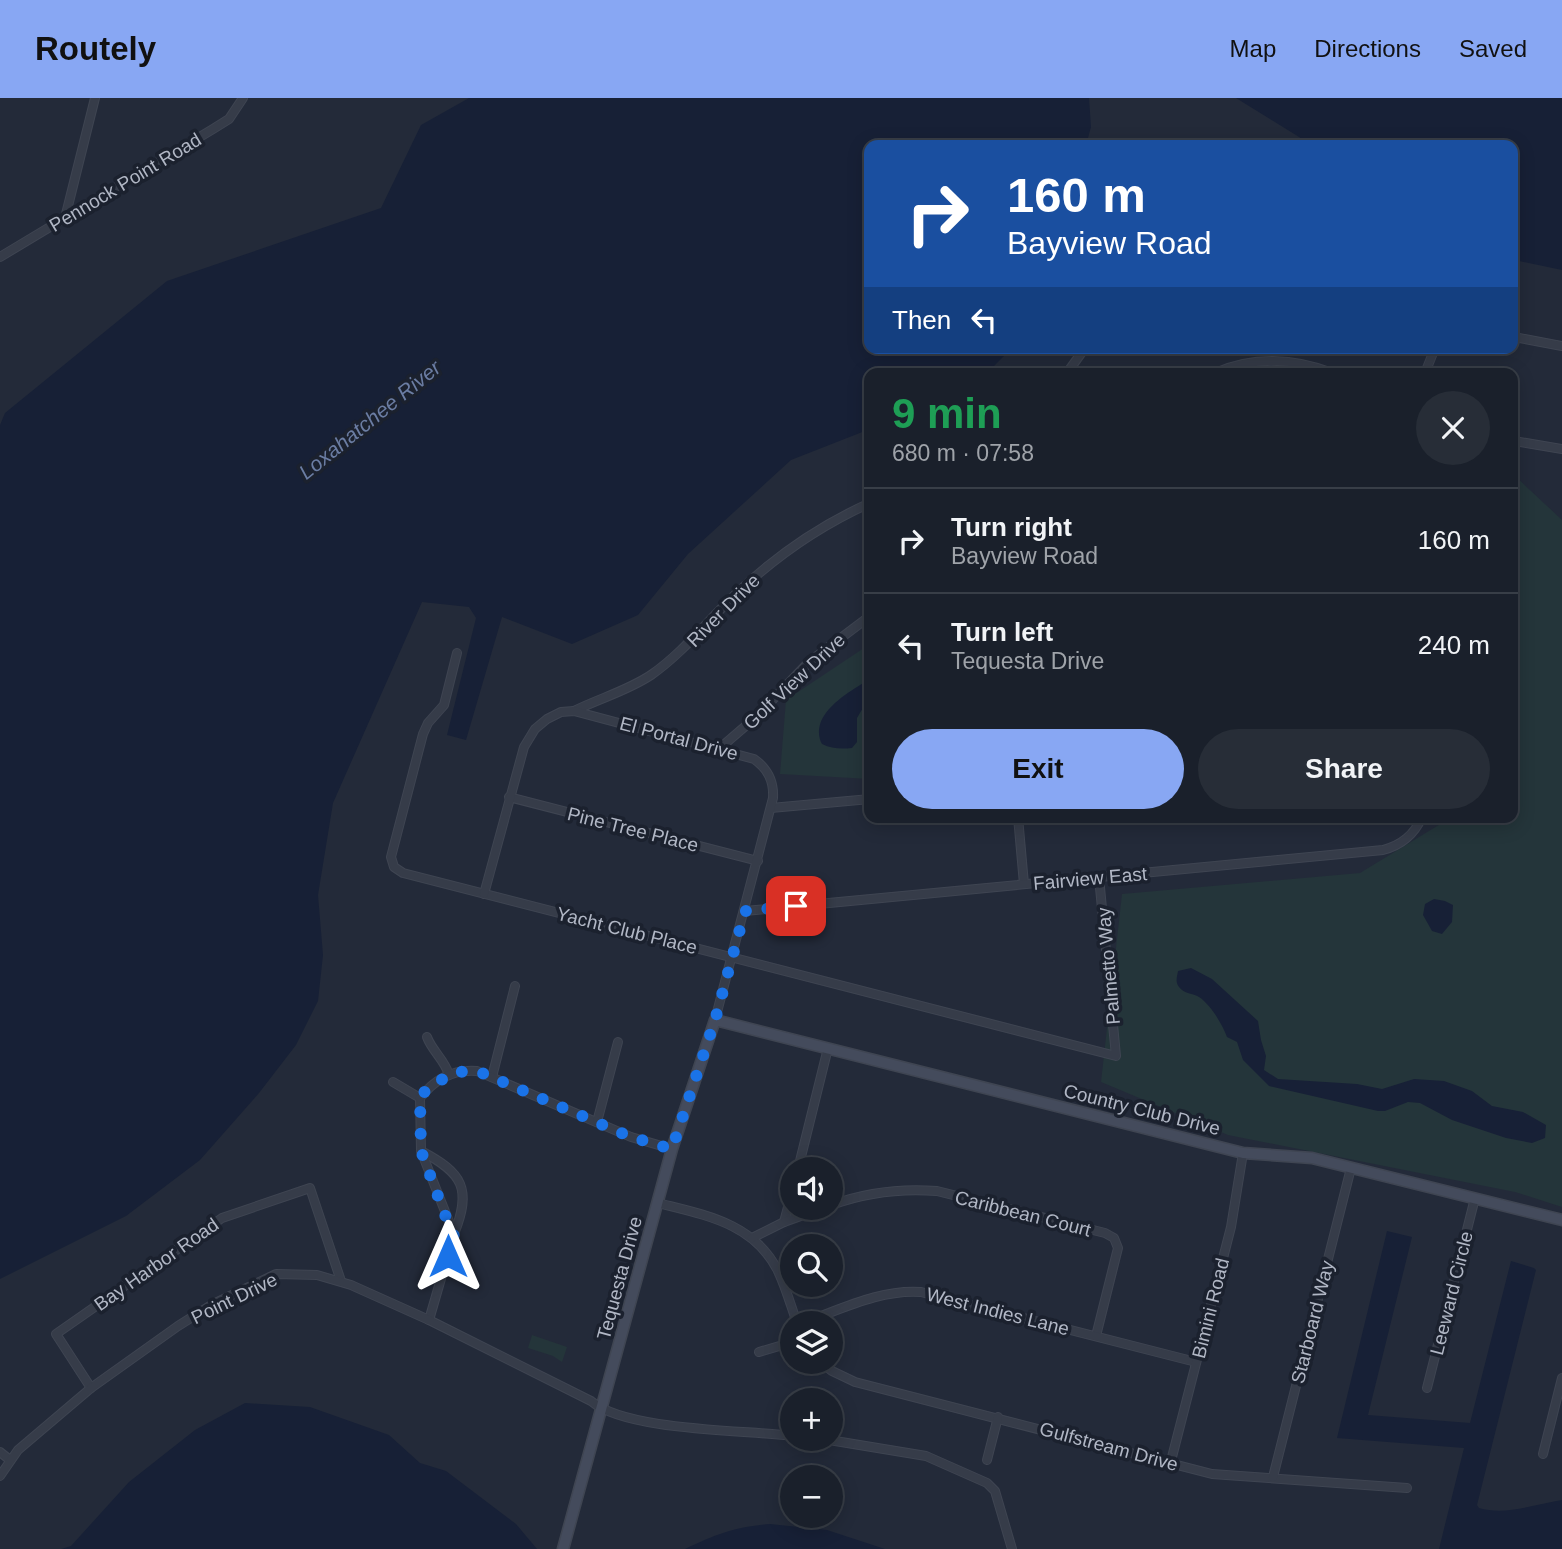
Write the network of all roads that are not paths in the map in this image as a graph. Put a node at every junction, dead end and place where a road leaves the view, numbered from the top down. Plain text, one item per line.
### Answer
1 (95, 98) edge
2 (243, 98) edge
3 (65, 218) junction
4 (0, 257) edge
5 (1518, 338) edge
6 (1562, 346) edge
7 (1229, 368) edge
8 (1316, 368) edge
9 (1518, 443) edge
10 (1562, 449) edge
11 (864, 506) edge
12 (864, 621) edge
13 (457, 653) dead end
14 (574, 711) junction
15 (720, 748) junction
16 (509, 797) junction
17 (864, 800) edge
18 (771, 808) junction
19 (1019, 823) edge
20 (1418, 823) edge
21 (758, 861) junction
22 (1099, 877) junction
23 (1024, 884) junction
24 (484, 894) junction
25 (745, 911) junction
26 (733, 958) junction
27 (515, 986) dead end
28 (715, 1020) junction
29 (427, 1037) dead end
30 (618, 1042) dead end
31 (828, 1048) junction
32 (1116, 1056) joint
33 (449, 1075) junction
34 (492, 1077) junction
35 (393, 1082) dead end
36 (420, 1098) junction
37 (597, 1122) junction
38 (672, 1149) junction
39 (421, 1151) junction
40 (1243, 1153) junction
41 (800, 1157) edge
42 (1351, 1168) junction
43 (1475, 1198) junction
44 (843, 1202) edge
45 (658, 1203) junction
46 (790, 1220) edge
47 (1562, 1220) edge
48 (784, 1222) joint
49 (454, 1234) junction
50 (752, 1238) junction
51 (341, 1281) junction
52 (794, 1311) edge
53 (834, 1311) edge
54 (429, 1320) junction
55 (1096, 1336) junction
56 (780, 1346) edge
57 (760, 1352) dead end
58 (1196, 1362) junction
59 (838, 1374) edge
60 (1562, 1378) edge
61 (91, 1388) junction
62 (1427, 1388) dead end
63 (601, 1409) junction
64 (998, 1417) junction
65 (780, 1435) edge
66 (843, 1442) edge
67 (0, 1452) edge
68 (1543, 1454) dead end
69 (10, 1460) junction
70 (987, 1460) dead end
71 (1171, 1461) junction
72 (0, 1476) edge
73 (1273, 1477) junction
74 (1407, 1488) dead end
75 (563, 1549) edge
76 (1012, 1549) edge

1 - 3 street
2 - 3 street, Pennock Point Road
3 - 4 street, Pennock Point Road
5 - 6 street
7 - 8 street
9 - 10 street
11 - 14 street, River Drive
12 - 15 street, Golf View Drive
13 - 24 street, Yacht Club Place
14 - 15 street, El Portal Drive
14 - 16 street
15 - 18 street, El Portal Drive
16 - 21 street, Pine Tree Place
16 - 24 street
17 - 18 street
18 - 21 street, El Portal Drive
19 - 23 street
20 - 22 street, Fairview East
21 - 25 street, El Portal Drive
22 - 23 street, Fairview East
22 - 32 street, Palmetto Way
23 - 25 street, Fairview East
24 - 26 street, Yacht Club Place
25 - 26 street, El Portal Drive
26 - 28 street, El Portal Drive
26 - 32 street, Yacht Club Place
27 - 34 street
28 - 31 street, Country Club Drive
28 - 38 street, Tequesta Drive
29 - 33 street
30 - 37 street
31 - 40 street, Country Club Drive
31 - 41 street
33 - 34 street
33 - 36 street
34 - 37 street
35 - 36 street
36 - 39 street
37 - 38 street
38 - 45 street, Tequesta Drive
39 - 49 street
39 - 49 street
40 - 42 street, Country Club Drive
40 - 58 street, Bimini Road
42 - 43 street, Country Club Drive
42 - 73 street, Starboard Way
43 - 47 street, Country Club Drive
43 - 62 street, Leeward Circle
44 - 55 street, Caribbean Court
45 - 50 street
45 - 63 street, Tequesta Drive
46 - 48 street
48 - 50 street
49 - 54 street
50 - 52 street
51 - 54 street, Point Drive
51 - 61 street, Point Drive
51 - 61 street, Bay Harbor Road
53 - 55 street, West Indies Lane
54 - 63 street, Point Drive
55 - 58 street, West Indies Lane
56 - 57 street
58 - 71 street, Bimini Road
59 - 64 street, Gulfstream Drive
60 - 68 street
61 - 69 street, Point Drive
63 - 65 street, Point Drive
63 - 75 street, Tequesta Drive
64 - 70 street
64 - 71 street, Gulfstream Drive
66 - 76 street
67 - 69 street
69 - 72 street, Point Drive
71 - 73 street, Gulfstream Drive
73 - 74 street, Gulfstream Drive

